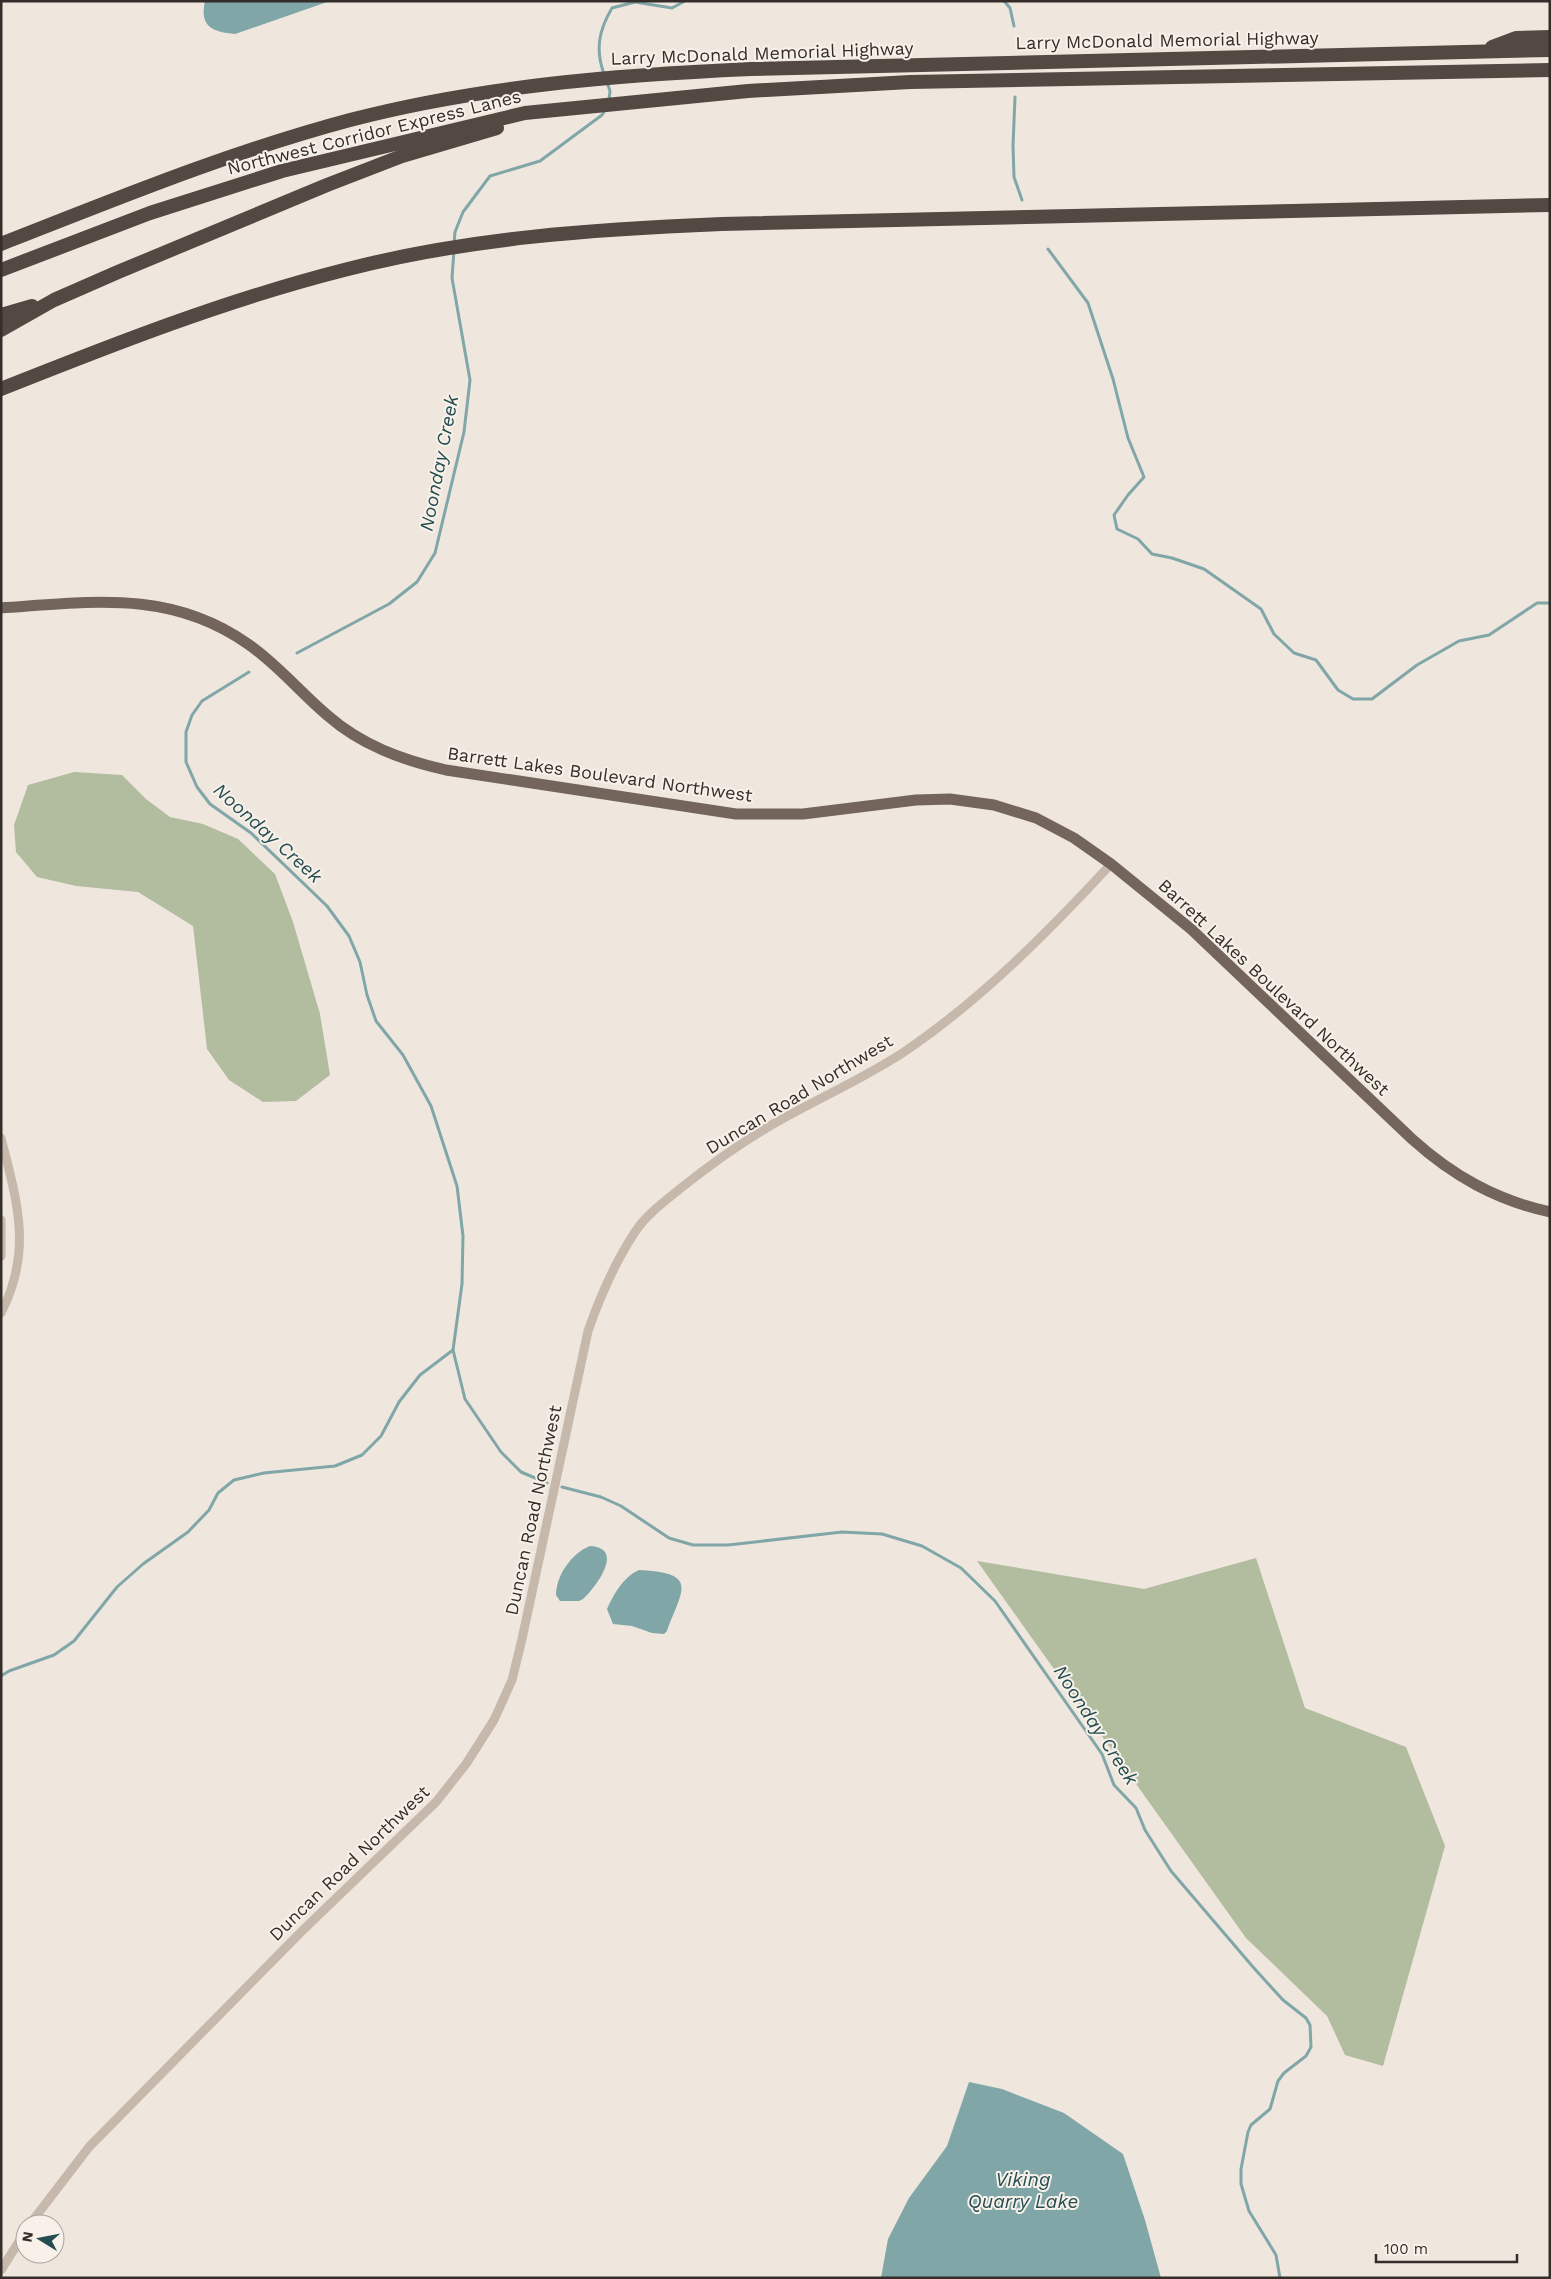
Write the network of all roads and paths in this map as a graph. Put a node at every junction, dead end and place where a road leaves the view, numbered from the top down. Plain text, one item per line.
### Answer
1 (1550, 37) edge
2 (1550, 50) edge
3 (1482, 51) junction
4 (1550, 70) edge
5 (524, 118) junction
6 (1550, 207) edge
7 (1, 244) edge
8 (1, 270) edge
9 (54, 300) junction
10 (1, 315) edge
11 (1, 330) edge
12 (1, 389) edge
13 (1, 608) edge
14 (1111, 864) junction
15 (1, 1138) edge
16 (1550, 1212) edge
17 (1, 1220) edge
18 (1, 1256) edge
19 (1, 1313) edge
20 (38, 2214) edge
21 (15, 2248) edge
22 (1, 2270) edge

1 - 3 highway
2 - 3 highway, Larry McDonald Memorial Highway
3 - 7 highway, Larry McDonald Memorial Highway
4 - 5 highway
5 - 8 highway, Northwest Corridor Express Lanes
5 - 9 highway
6 - 12 highway
9 - 10 highway
9 - 11 highway
13 - 14 main road, Barrett Lakes Boulevard Northwest
14 - 16 main road, Barrett Lakes Boulevard Northwest
14 - 20 street, Duncan Road Northwest
15 - 19 street
17 - 18 street
21 - 22 street

